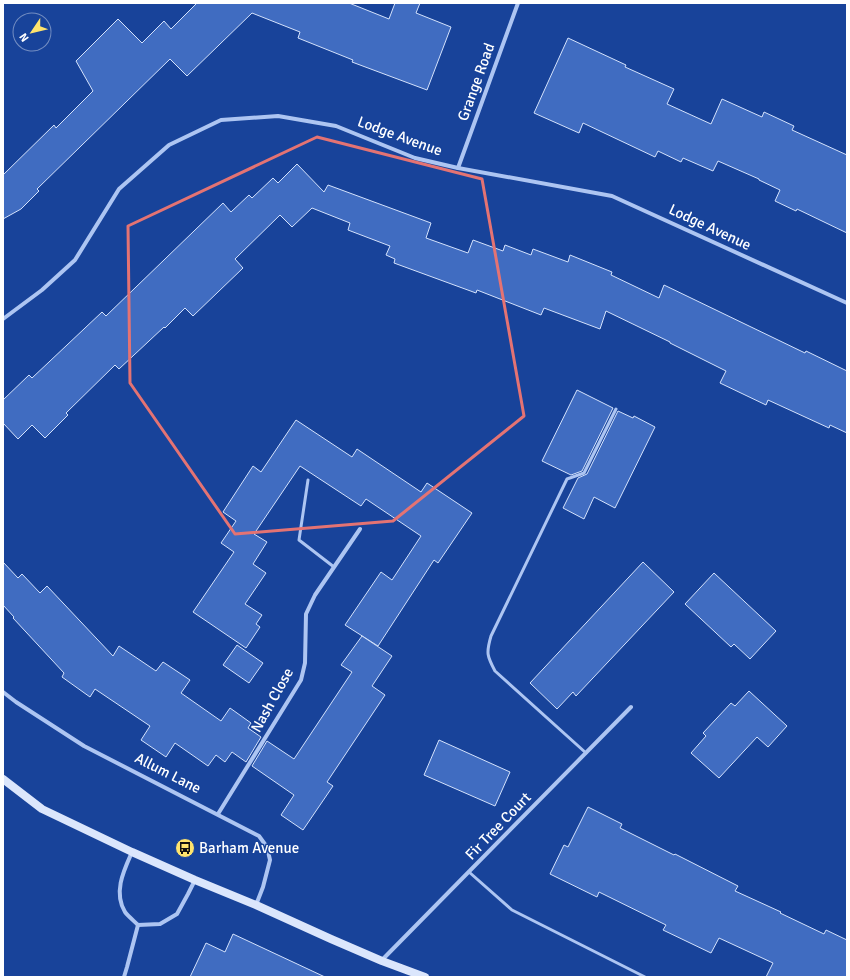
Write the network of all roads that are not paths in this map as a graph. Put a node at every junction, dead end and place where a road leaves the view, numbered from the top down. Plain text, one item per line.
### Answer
1 (518, 3) edge
2 (458, 168) junction
3 (847, 303) edge
4 (3, 319) edge
5 (616, 409) dead end
6 (308, 480) dead end
7 (360, 529) dead end
8 (334, 566) junction
9 (3, 692) edge
10 (631, 707) dead end
11 (586, 753) junction
12 (3, 779) edge
13 (218, 814) junction
14 (132, 852) junction
15 (469, 872) junction
16 (195, 880) junction
17 (256, 905) junction
18 (138, 925) junction
19 (382, 961) junction
20 (124, 977) edge
21 (425, 977) edge
22 (645, 977) edge

1 - 2 street, Grange Road
2 - 3 street, Lodge Avenue
2 - 4 street, Lodge Avenue
5 - 11 lane
6 - 8 lane
7 - 8 street, Nash Close
8 - 13 street, Nash Close
9 - 13 street, Allum Lane
10 - 11 street, Fir Tree Court
11 - 15 street, Fir Tree Court
12 - 14 main road
13 - 17 street, Allum Lane
14 - 16 main road
14 - 18 street
15 - 19 street, Fir Tree Court
15 - 22 lane
16 - 17 main road
16 - 18 street
17 - 19 main road
18 - 20 street
19 - 21 main road

